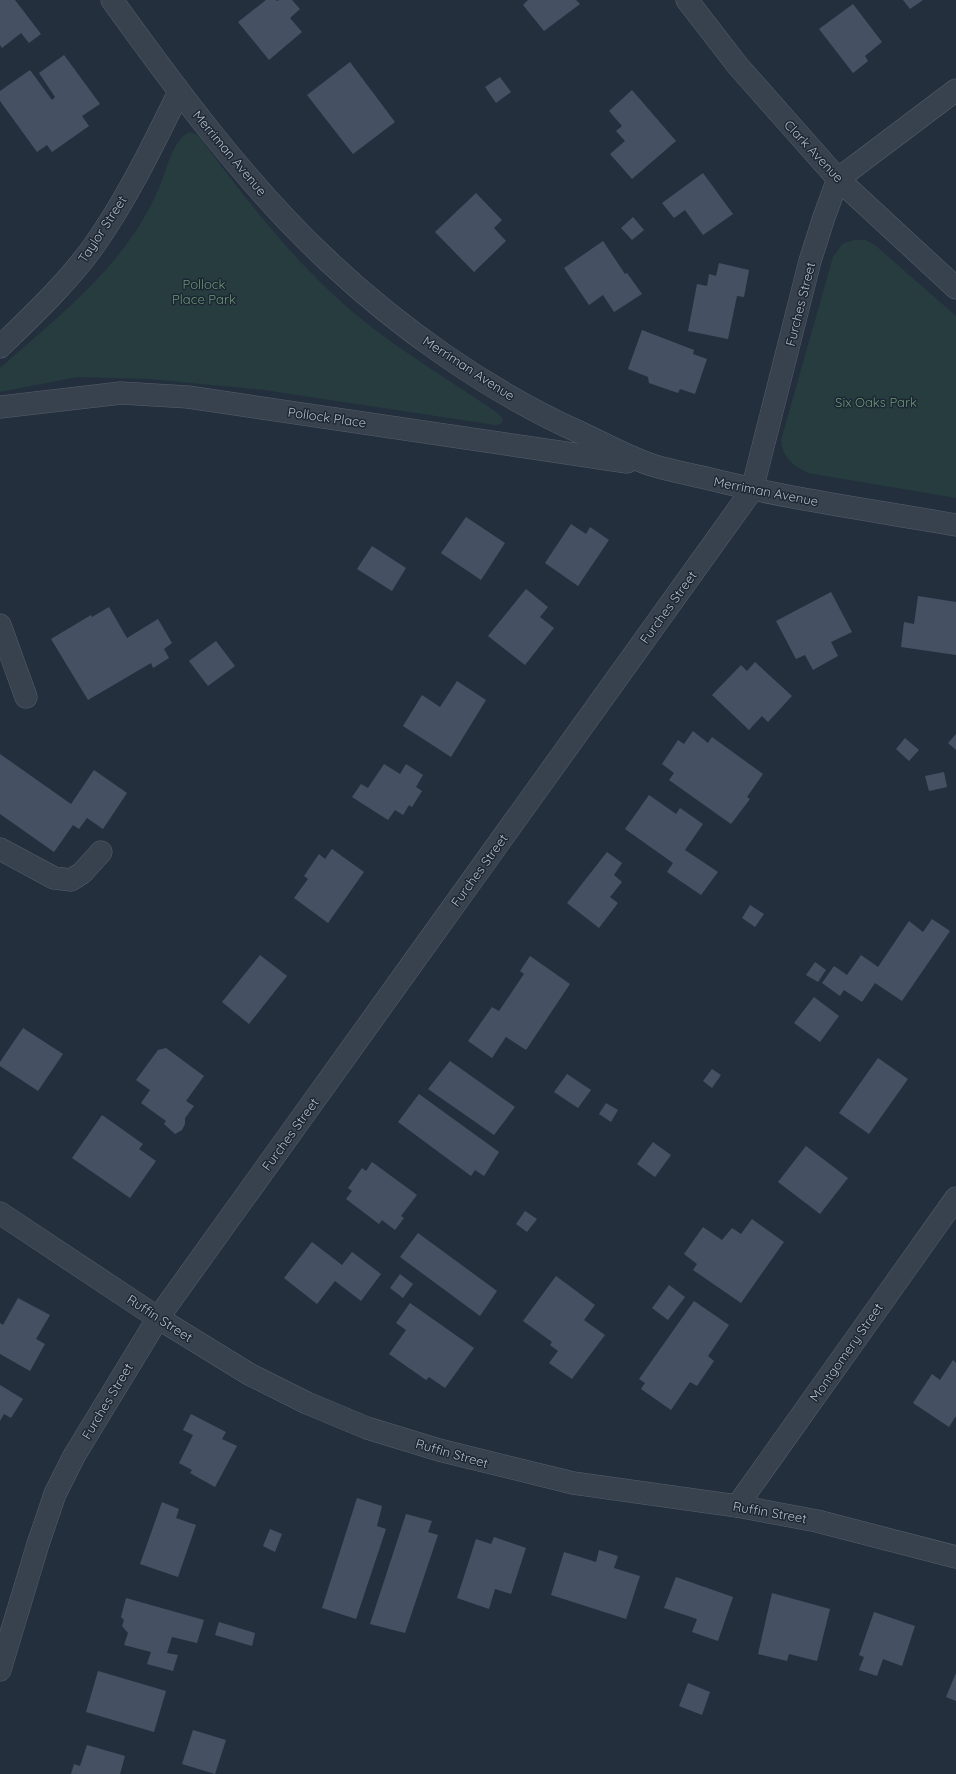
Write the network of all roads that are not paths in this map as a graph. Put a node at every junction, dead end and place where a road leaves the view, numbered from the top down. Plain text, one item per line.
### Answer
1 (112, 0) edge
2 (686, 0) edge
3 (956, 90) edge
4 (179, 92) junction
5 (838, 179) junction
6 (956, 288) edge
7 (0, 347) edge
8 (0, 408) edge
9 (653, 466) junction
10 (752, 490) junction
11 (956, 525) edge
12 (0, 625) edge
13 (26, 697) dead end
14 (0, 849) edge
15 (101, 852) dead end
16 (956, 1198) edge
17 (0, 1213) edge
18 (158, 1318) junction
19 (737, 1506) junction
20 (956, 1557) edge
21 (0, 1670) edge

1 - 4 street, Merriman Avenue
2 - 5 street, Clark Avenue
3 - 5 street
4 - 7 street, Taylor Street
4 - 9 street, Merriman Avenue
5 - 6 street, Clark Avenue
5 - 10 street, Furches Street
8 - 9 street, Pollock Place
9 - 10 street, Merriman Avenue
10 - 11 street, Merriman Avenue
10 - 18 street, Furches Street
12 - 13 street
14 - 15 street
16 - 19 street, Montgomery Street
17 - 18 street, Ruffin Street
18 - 19 street, Ruffin Street
18 - 21 street, Furches Street
19 - 20 street, Ruffin Street

